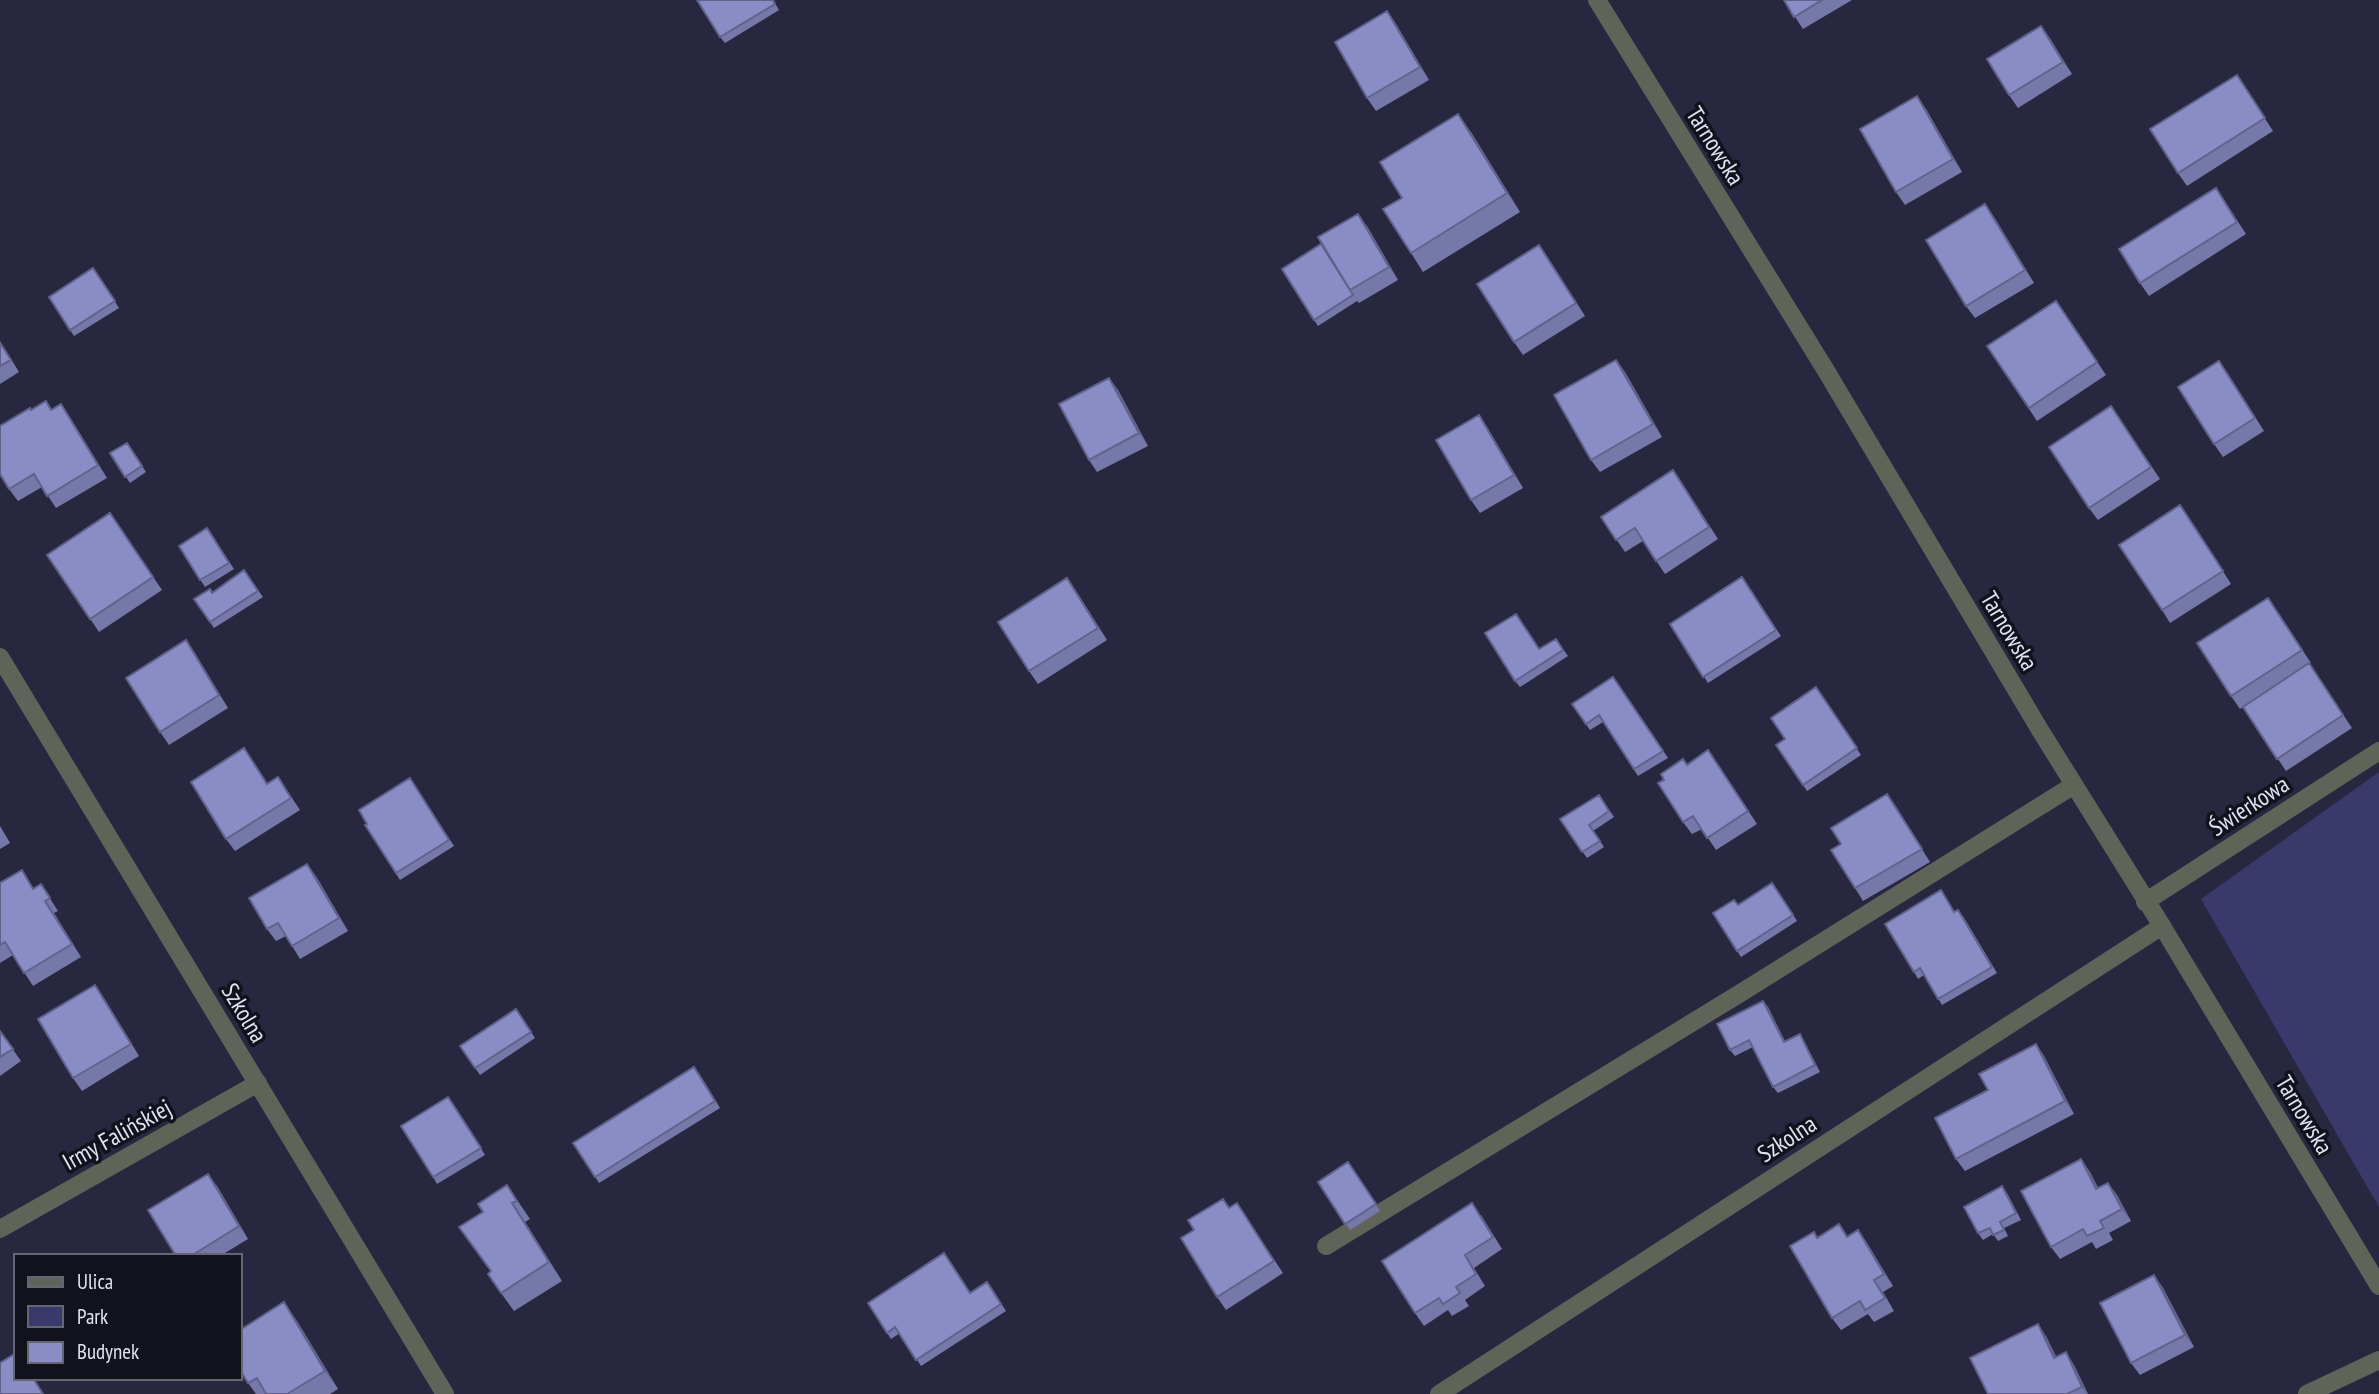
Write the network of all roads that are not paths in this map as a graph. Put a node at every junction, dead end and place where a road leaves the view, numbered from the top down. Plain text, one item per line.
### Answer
1 (1597, 0) edge
2 (0, 657) edge
3 (2379, 751) edge
4 (2074, 785) junction
5 (2145, 902) junction
6 (2162, 926) junction
7 (258, 1083) junction
8 (0, 1229) edge
9 (1326, 1246) dead end
10 (2379, 1286) edge
11 (2379, 1360) edge
12 (445, 1394) edge
13 (1438, 1394) edge
14 (2306, 1394) edge

1 - 4 street, Tarnowska
2 - 7 street, Szkolna
3 - 5 street, Świerkowa
4 - 5 street, Tarnowska
4 - 9 street
5 - 6 street, Tarnowska
6 - 10 street, Tarnowska
6 - 13 street, Szkolna
7 - 8 street, Irmy Falińskiej
7 - 12 street, Szkolna
11 - 14 street

